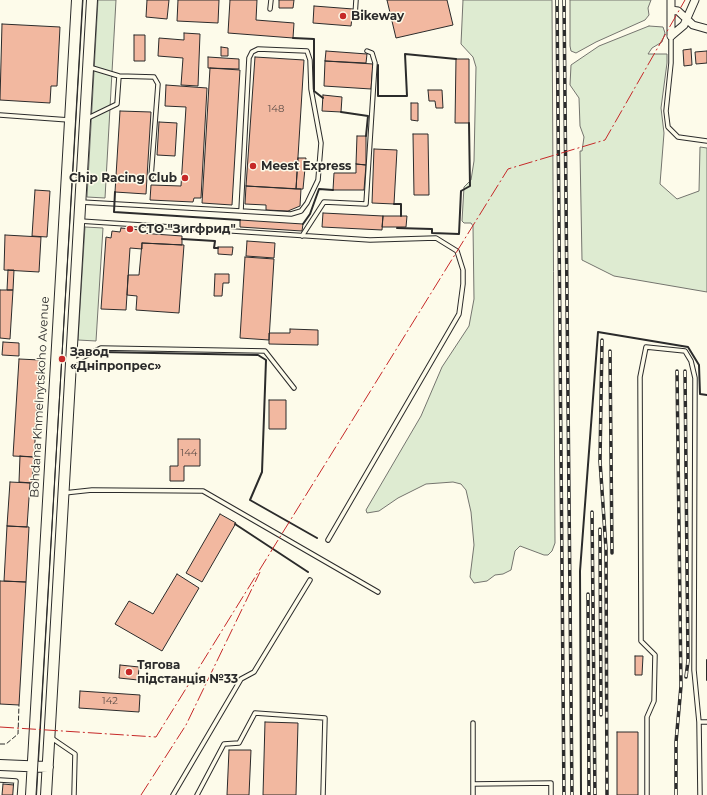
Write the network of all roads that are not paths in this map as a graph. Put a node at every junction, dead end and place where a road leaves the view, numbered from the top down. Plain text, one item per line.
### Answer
1 (77, 0) edge
2 (92, 0) edge
3 (271, 0) edge
4 (356, 0) edge
5 (670, 0) edge
6 (695, 0) edge
7 (270, 9) dead end
8 (671, 10) junction
9 (355, 16) dead end
10 (686, 19) junction
11 (707, 29) edge
12 (671, 36) junction
13 (366, 51) dead end
14 (88, 67) junction
15 (119, 76) junction
16 (0, 115) edge
17 (70, 120) junction
18 (85, 120) junction
19 (707, 140) edge
20 (151, 177) dead end
21 (80, 202) junction
22 (241, 210) junction
23 (79, 221) junction
24 (302, 236) junction
25 (71, 364) junction
26 (294, 388) dead end
27 (63, 493) junction
28 (328, 540) dead end
29 (310, 580) dead end
30 (378, 592) dead end
31 (700, 722) junction
32 (707, 722) edge
33 (473, 724) dead end
34 (50, 737) junction
35 (0, 765) edge
36 (32, 766) junction
37 (48, 767) junction
38 (0, 780) edge
39 (473, 784) junction
40 (15, 795) edge
41 (31, 795) edge
42 (46, 795) edge
43 (74, 795) edge
44 (173, 795) edge
45 (197, 795) edge
46 (323, 795) edge
47 (473, 795) edge
48 (551, 795) edge
49 (647, 795) edge
50 (700, 795) edge

1 - 17 main road, Bohdana Khmelnytskoho Avenue
2 - 14 main road
3 - 7 lane
4 - 9 lane
5 - 8 street
6 - 10 street
8 - 10 street
8 - 12 street
10 - 11 street
10 - 12 street
12 - 19 lane
13 - 24 lane
14 - 15 lane
14 - 18 main road
15 - 18 lane
15 - 20 lane
16 - 17 lane
17 - 36 main road, Bohdana Khmelnytskoho Avenue
18 - 21 main road
21 - 22 lane
21 - 23 main road
22 - 22 lane
23 - 24 lane
23 - 25 main road
24 - 28 lane
25 - 26 lane
25 - 27 main road
27 - 30 lane
27 - 34 main road
29 - 44 lane
31 - 32 lane
31 - 49 lane
31 - 50 lane
33 - 39 lane
34 - 37 main road
34 - 43 lane
35 - 36 main road
36 - 37 main road
36 - 41 main road, Bohdana Khmelnytskoho Avenue
37 - 42 main road
38 - 40 lane
39 - 47 lane
39 - 48 lane
45 - 46 lane

